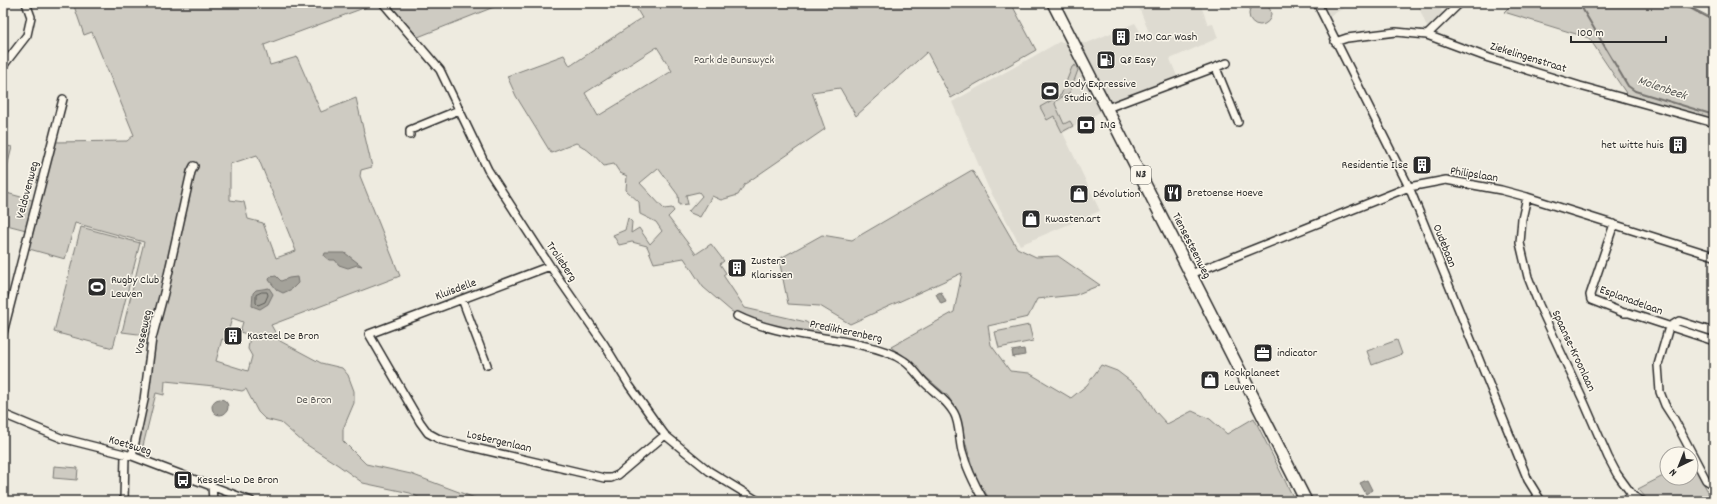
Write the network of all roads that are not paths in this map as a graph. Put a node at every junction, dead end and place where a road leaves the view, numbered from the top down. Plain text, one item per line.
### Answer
1 (26, 3) edge
2 (383, 3) edge
3 (1053, 3) edge
4 (1317, 3) edge
5 (1460, 3) edge
6 (1427, 35) junction
7 (1335, 42) junction
8 (1227, 63) dead end
9 (3, 66) edge
10 (1216, 68) junction
11 (63, 99) dead end
12 (1107, 108) junction
13 (459, 110) junction
14 (1238, 122) dead end
15 (1714, 123) edge
16 (410, 135) dead end
17 (194, 166) dead end
18 (1409, 187) junction
19 (1527, 197) junction
20 (1614, 224) junction
21 (1714, 256) edge
22 (550, 266) junction
23 (1191, 274) junction
24 (462, 299) junction
25 (737, 316) dead end
26 (1669, 327) junction
27 (1714, 332) edge
28 (3, 333) edge
29 (369, 334) joint
30 (1714, 341) edge
31 (487, 365) dead end
32 (3, 414) edge
33 (665, 435) junction
34 (129, 455) junction
35 (1714, 485) edge
36 (212, 486) junction
37 (1633, 496) junction
38 (124, 501) edge
39 (213, 501) edge
40 (251, 501) edge
41 (758, 501) edge
42 (984, 501) edge
43 (1306, 501) edge
44 (1541, 501) edge
45 (1621, 501) edge
46 (1642, 501) edge

1 - 9 street
2 - 13 street, Trolieberg
3 - 12 main road, Tiensesteenweg / N3
4 - 7 street, Oudebaan
5 - 6 street
6 - 7 street, Ziekelingenstraat
6 - 15 street, Ziekelingenstraat
7 - 18 street, Oudebaan
8 - 10 street
10 - 12 street
10 - 14 street
11 - 28 street, Veldovenweg
12 - 23 main road, Tiensesteenweg / N3
13 - 16 street
13 - 22 street, Trolieberg
17 - 34 street, Vosseweg
18 - 19 street, Philipslaan
18 - 23 street, Philipslaan
18 - 44 street, Oudebaan
19 - 20 street, Philipslaan
19 - 37 street, Spaanse-Kroonlaan
20 - 21 street, Philipslaan
20 - 26 street, Esplanadelaan
22 - 24 street, Kluisdelle
22 - 33 street, Trolieberg
23 - 43 main road, Tiensesteenweg / N3
24 - 29 street, Kluisdelle
24 - 31 street
25 - 42 street, Predikherenberg
26 - 27 street, Esplanadelaan
26 - 30 street, Esplanadelaan
26 - 35 street
29 - 33 street, Losbergenlaan
32 - 34 street, Koetsweg
33 - 41 street, Trolieberg
34 - 36 street, Koetsweg
34 - 38 street, Vosseweg
36 - 39 street
36 - 40 street, Koetsweg
37 - 45 street
37 - 46 street, Spaanse-Kroonlaan

